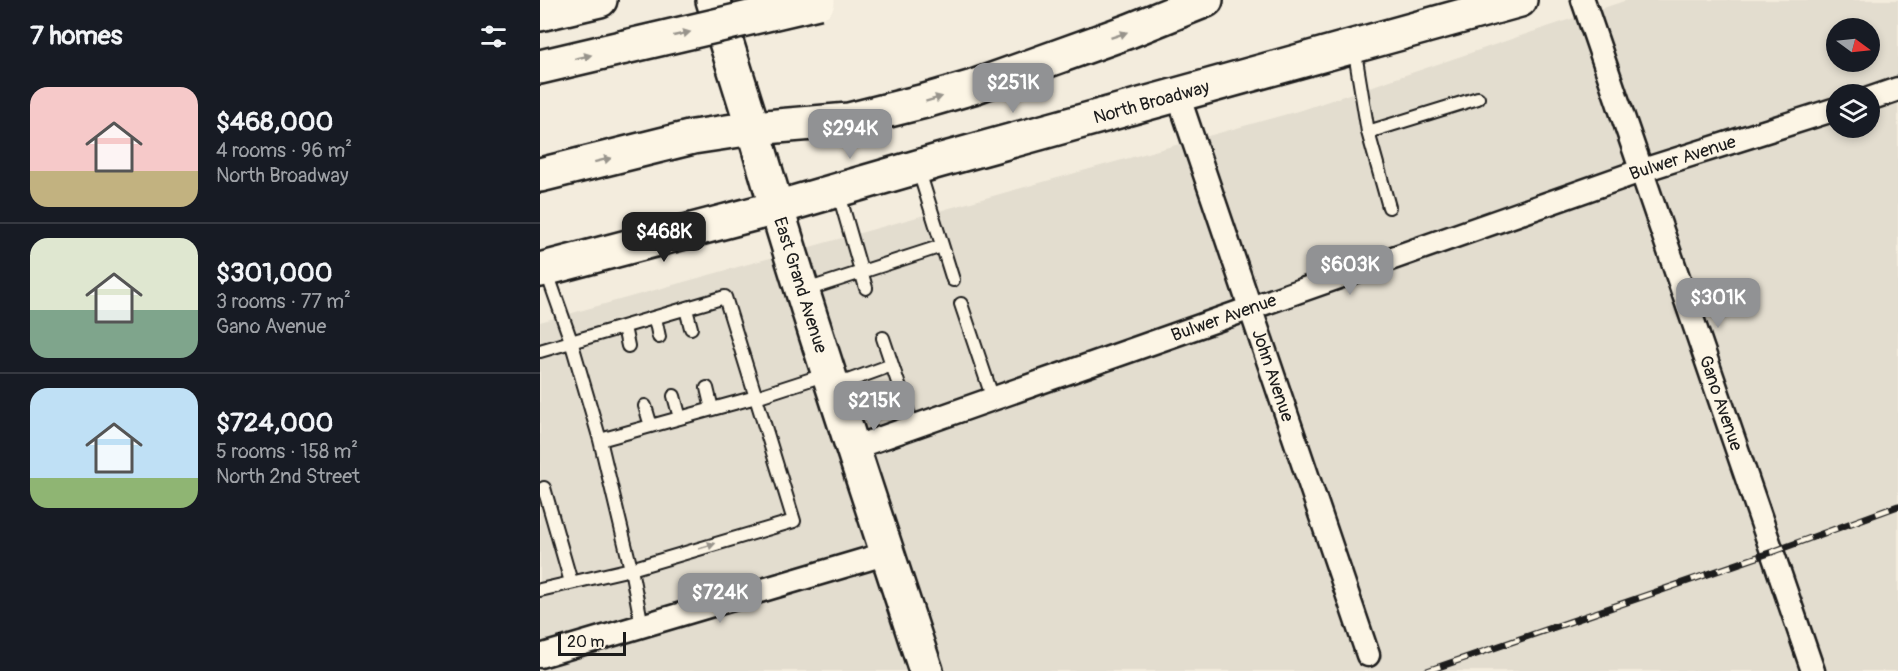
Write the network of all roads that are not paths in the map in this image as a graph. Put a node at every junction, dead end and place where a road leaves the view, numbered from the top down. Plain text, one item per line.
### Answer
1 (600, 0) edge
2 (713, 0) edge
3 (1206, 0) edge
4 (1520, 0) edge
5 (1583, 0) edge
6 (823, 1) edge
7 (540, 14) edge
8 (1353, 46) junction
9 (540, 67) edge
10 (1898, 89) edge
11 (1178, 94) junction
12 (1880, 95) edge
13 (1478, 98) dead end
14 (1826, 112) edge
15 (753, 128) junction
16 (1368, 132) junction
17 (917, 167) junction
18 (1643, 170) junction
19 (540, 175) edge
20 (837, 190) junction
21 (776, 207) junction
22 (1389, 207) dead end
23 (942, 246) junction
24 (543, 269) edge
25 (862, 272) junction
26 (953, 280) dead end
27 (866, 288) dead end
28 (801, 291) junction
29 (961, 304) dead end
30 (686, 309) junction
31 (1251, 309) junction
32 (655, 318) junction
33 (624, 327) junction
34 (691, 328) dead end
35 (659, 337) dead end
36 (883, 339) dead end
37 (571, 341) junction
38 (628, 346) dead end
39 (540, 351) edge
40 (892, 365) junction
41 (829, 380) junction
42 (707, 388) dead end
43 (674, 396) dead end
44 (756, 397) junction
45 (993, 399) junction
46 (645, 406) dead end
47 (712, 409) junction
48 (680, 418) junction
49 (651, 426) junction
50 (913, 427) junction
51 (600, 440) junction
52 (853, 448) junction
53 (544, 488) dead end
54 (888, 553) junction
55 (631, 569) junction
56 (571, 582) junction
57 (540, 590) edge
58 (642, 626) junction
59 (1368, 655) dead end
60 (540, 656) edge
61 (540, 663) edge
62 (542, 671) edge
63 (926, 671) edge
64 (1813, 671) edge

1 - 7 main road
2 - 15 main road, East Grand Avenue
15 -> 3 main road
4 - 8 main road, North Broadway
5 - 18 street, Gano Avenue
9 -> 6 main road, bridge
8 - 11 main road, North Broadway
8 - 16 lane
10 - 12 street
11 - 17 main road, North Broadway
11 - 31 street, John Avenue
13 - 16 lane
14 - 18 street, Bulwer Avenue
19 -> 15 main road
15 - 21 main road, East Grand Avenue
16 - 22 lane
17 - 20 main road, North Broadway
17 - 23 lane
18 - 31 street, Bulwer Avenue
18 - 64 street, Gano Avenue
20 - 21 main road, North Broadway
20 - 25 lane
21 - 24 main road, North Broadway
21 - 28 main road, East Grand Avenue
23 - 25 lane
23 - 26 lane
24 - 37 lane
25 - 27 lane
25 - 28 lane
28 - 41 main road, East Grand Avenue
29 - 45 lane
30 - 32 lane
30 - 34 lane
30 - 44 lane
31 - 45 street, Bulwer Avenue
31 - 59 street, John Avenue
32 - 33 lane
32 - 35 lane
33 - 37 lane
33 - 38 lane
36 - 40 lane
37 - 39 lane
37 - 51 lane
40 - 41 lane
40 - 50 lane
41 - 44 lane
41 - 52 main road, East Grand Avenue
42 - 47 lane
43 - 48 lane
44 - 47 lane
55 -> 44 lane
45 - 50 street, Bulwer Avenue
46 - 49 lane
47 - 48 lane
48 - 49 lane
49 - 51 lane
50 - 52 street, Bulwer Avenue
51 - 55 lane
52 - 54 main road, East Grand Avenue
53 - 56 lane
54 - 58 street
54 - 63 main road, East Grand Avenue
55 - 56 lane
55 - 58 lane
56 - 57 lane
58 - 60 street
61 - 62 street

